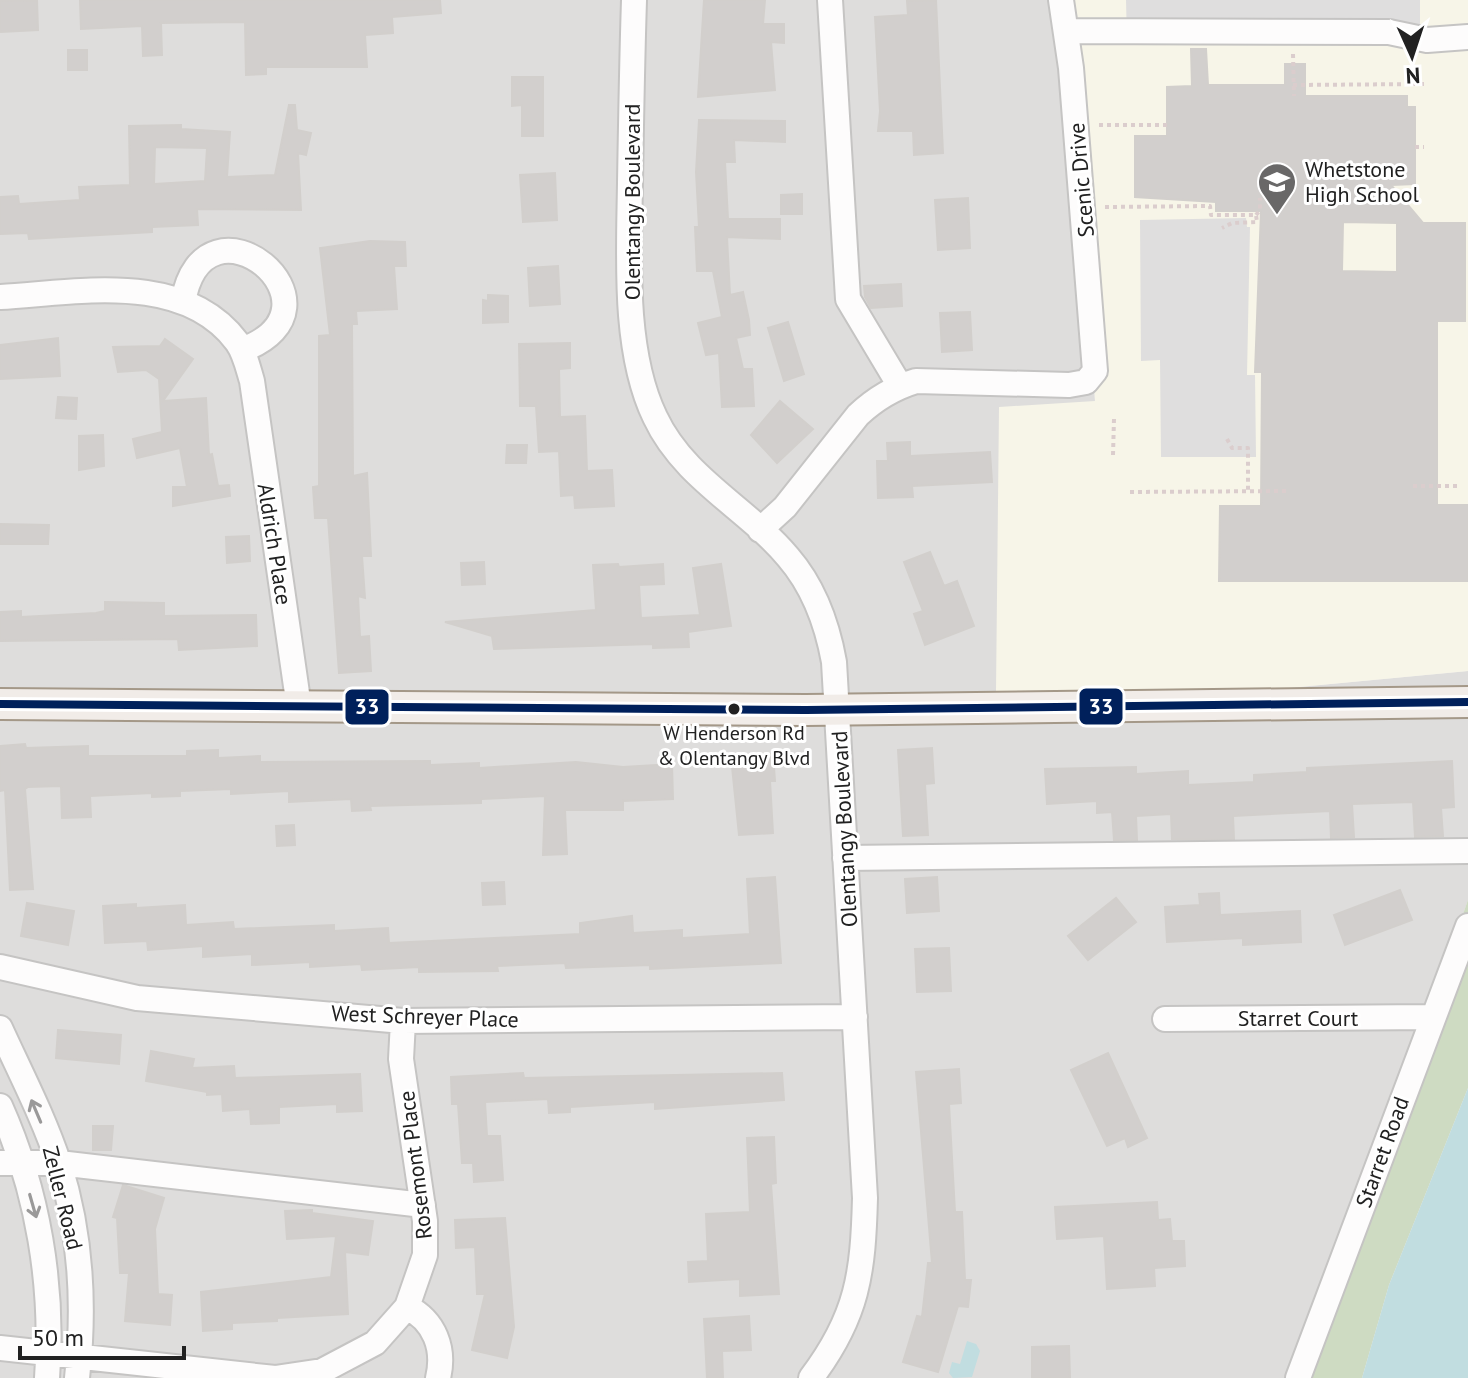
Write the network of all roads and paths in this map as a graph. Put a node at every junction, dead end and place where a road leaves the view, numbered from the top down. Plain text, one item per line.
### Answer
1 (619, 0) edge
2 (634, 0) edge
3 (830, 0) edge
4 (1061, 0) edge
5 (1066, 31) junction
6 (1293, 31) junction
7 (1468, 37) edge
8 (633, 41) junction
9 (1424, 84) dead end
10 (1293, 85) junction
11 (1294, 96) dead end
12 (1097, 125) dead end
13 (1167, 125) dead end
14 (1415, 147) dead end
15 (1424, 147) dead end
16 (1260, 198) dead end
17 (1105, 207) dead end
18 (1256, 215) junction
19 (1222, 228) dead end
20 (0, 297) edge
21 (183, 302) junction
22 (242, 350) junction
23 (900, 386) junction
24 (1114, 419) dead end
25 (1227, 439) dead end
26 (1113, 455) dead end
27 (1413, 486) dead end
28 (1460, 486) dead end
29 (1248, 491) junction
30 (1286, 491) dead end
31 (1130, 492) dead end
32 (760, 530) junction
33 (1468, 702) edge
34 (0, 704) edge
35 (299, 707) junction
36 (837, 709) junction
37 (1468, 851) edge
38 (845, 858) junction
39 (1468, 926) edge
40 (0, 967) edge
41 (855, 1017) junction
42 (1432, 1017) junction
43 (1165, 1019) dead end
44 (403, 1021) junction
45 (0, 1028) edge
46 (0, 1106) edge
47 (10, 1163) edge
48 (59, 1163) junction
49 (423, 1205) junction
50 (407, 1307) junction
51 (0, 1348) edge
52 (48, 1366) edge
53 (78, 1368) edge
54 (323, 1374) edge
55 (438, 1378) edge
56 (811, 1378) edge
57 (1298, 1378) edge

1 - 8 street
2 - 8 street, Olentangy Boulevard
3 - 23 street
4 - 5 street, Scenic Drive
5 - 6 street
5 - 23 street, Scenic Drive
6 - 7 street
6 - 10 path
8 - 32 street, Olentangy Boulevard
9 - 10 path
10 - 11 path
12 - 13 path
14 - 15 path
16 - 18 path
17 - 18 path
18 - 19 path
20 - 21 street
21 - 22 street
21 - 22 street
22 - 35 street, Aldrich Place
23 - 32 street
24 - 26 path
25 - 29 path
27 - 28 path
29 - 30 path
29 - 31 path
32 - 36 street, Olentangy Boulevard
33 - 36 main road
34 - 35 main road
35 - 36 main road
36 - 38 street, Olentangy Boulevard
37 - 38 street
38 - 41 street, Olentangy Boulevard
39 - 42 street, Starret Road
40 - 44 street, West Schreyer Place
41 - 44 street, West Schreyer Place
41 - 56 street, Olentangy Boulevard
42 - 43 street, Starret Court
42 - 57 street, Starret Road
44 - 49 street, Rosemont Place
48 -> 45 street, Zeller Road
46 - 47 street, Zeller Road
47 - 48 street
47 -> 52 street, Zeller Road
48 - 49 street
48 - 53 street, Zeller Road
49 - 50 street, Rosemont Place
50 - 54 street, Rosemont Place
50 - 55 street
51 - 52 street
52 - 53 street
53 - 54 street

